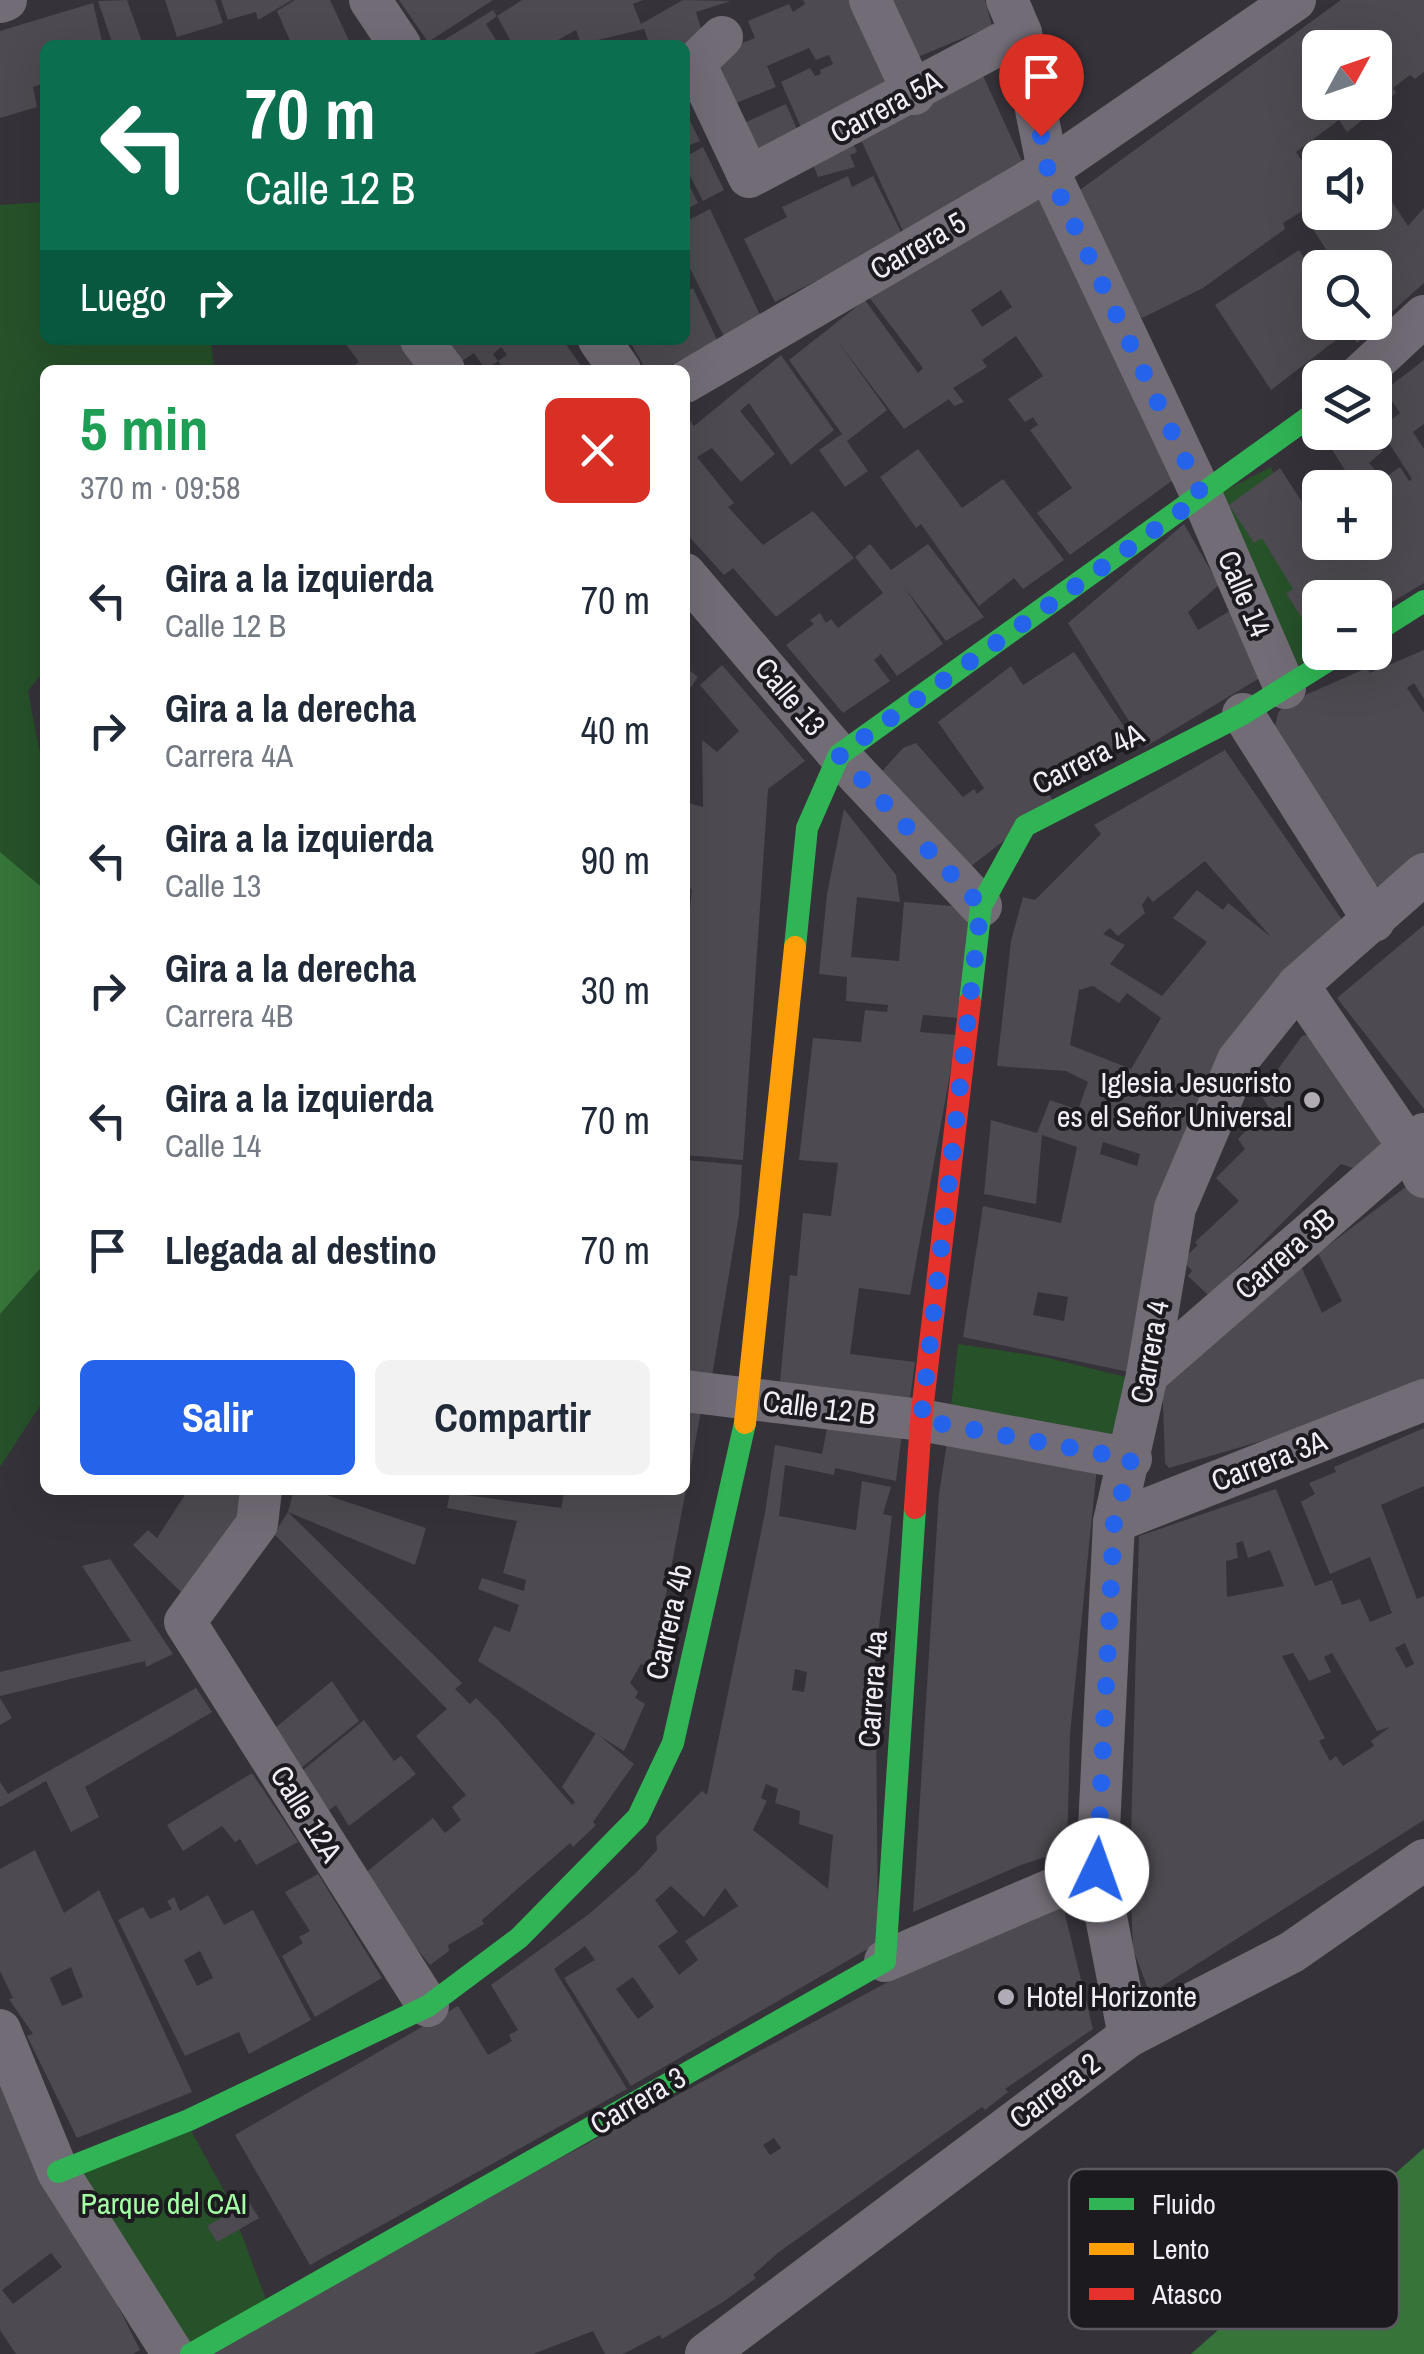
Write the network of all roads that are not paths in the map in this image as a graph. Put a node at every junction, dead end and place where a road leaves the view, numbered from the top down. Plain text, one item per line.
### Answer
1 (370, 0) edge
2 (870, 0) edge
3 (1294, 0) edge
4 (1014, 17) edge
5 (397, 40) edge
6 (708, 50) dead end
7 (914, 94) junction
8 (1048, 170) junction
9 (1424, 316) edge
10 (424, 345) edge
11 (1376, 360) edge
12 (440, 365) edge
13 (690, 379) edge
14 (1302, 422) edge
15 (1202, 496) junction
16 (690, 580) edge
17 (1424, 600) edge
18 (1392, 621) edge
19 (1314, 670) edge
20 (1285, 688) junction
21 (1243, 714) junction
22 (839, 755) junction
23 (1424, 874) edge
24 (981, 906) junction
25 (1374, 921) junction
26 (1298, 985) junction
27 (1419, 1152) edge
28 (1147, 1375) junction
29 (690, 1392) edge
30 (750, 1400) junction
31 (1424, 1400) edge
32 (921, 1420) junction
33 (1131, 1459) junction
34 (260, 1495) edge
35 (1114, 1522) junction
36 (1424, 1860) edge
37 (1097, 1870) junction
38 (885, 1961) junction
39 (428, 2006) junction
40 (0, 2030) edge
41 (1129, 2036) junction
42 (58, 2172) junction
43 (173, 2354) edge
44 (191, 2354) edge
45 (706, 2354) edge

1 - 5 street
2 - 7 street
3 - 8 street, Carrera 5
4 - 7 street, Carrera 5A
4 - 8 street, Calle 14
6 - 7 street, Carrera 5A
8 - 13 street, Carrera 5
8 - 15 street, Calle 14
9 - 11 street
10 - 12 street
14 - 15 street
15 - 20 street, Calle 14
15 - 22 street
16 - 22 street, Calle 13
17 - 18 street
19 - 20 street, Carrera 4A
20 - 21 street, Carrera 4A
21 - 24 street, Carrera 4A
21 - 25 street
22 - 24 street, Calle 13
22 - 30 street, Carrera 4b
23 - 25 street, Carrera 4
24 - 32 street, Carrera 4A
25 - 26 street, Carrera 4
26 - 27 street
26 - 28 street, Carrera 4
27 - 28 street, Carrera 3B
28 - 33 street, Carrera 4
29 - 30 street, Calle 12 B
30 - 32 street, Calle 12 B
30 - 39 street, Carrera 4b
31 - 35 street, Carrera 3A
32 - 33 street, Calle 12 B
32 - 38 street, Carrera 4a
33 - 35 street, Carrera 4
34 - 39 street, Calle 12A
35 - 37 street, Carrera 4
36 - 41 street, Carrera 2
37 - 38 street, Carrera 3
37 - 41 street, Carrera 4
38 - 44 street, Carrera 3
39 - 42 street, Carrera 4b
40 - 42 street
41 - 45 street, Carrera 2
42 - 43 street

